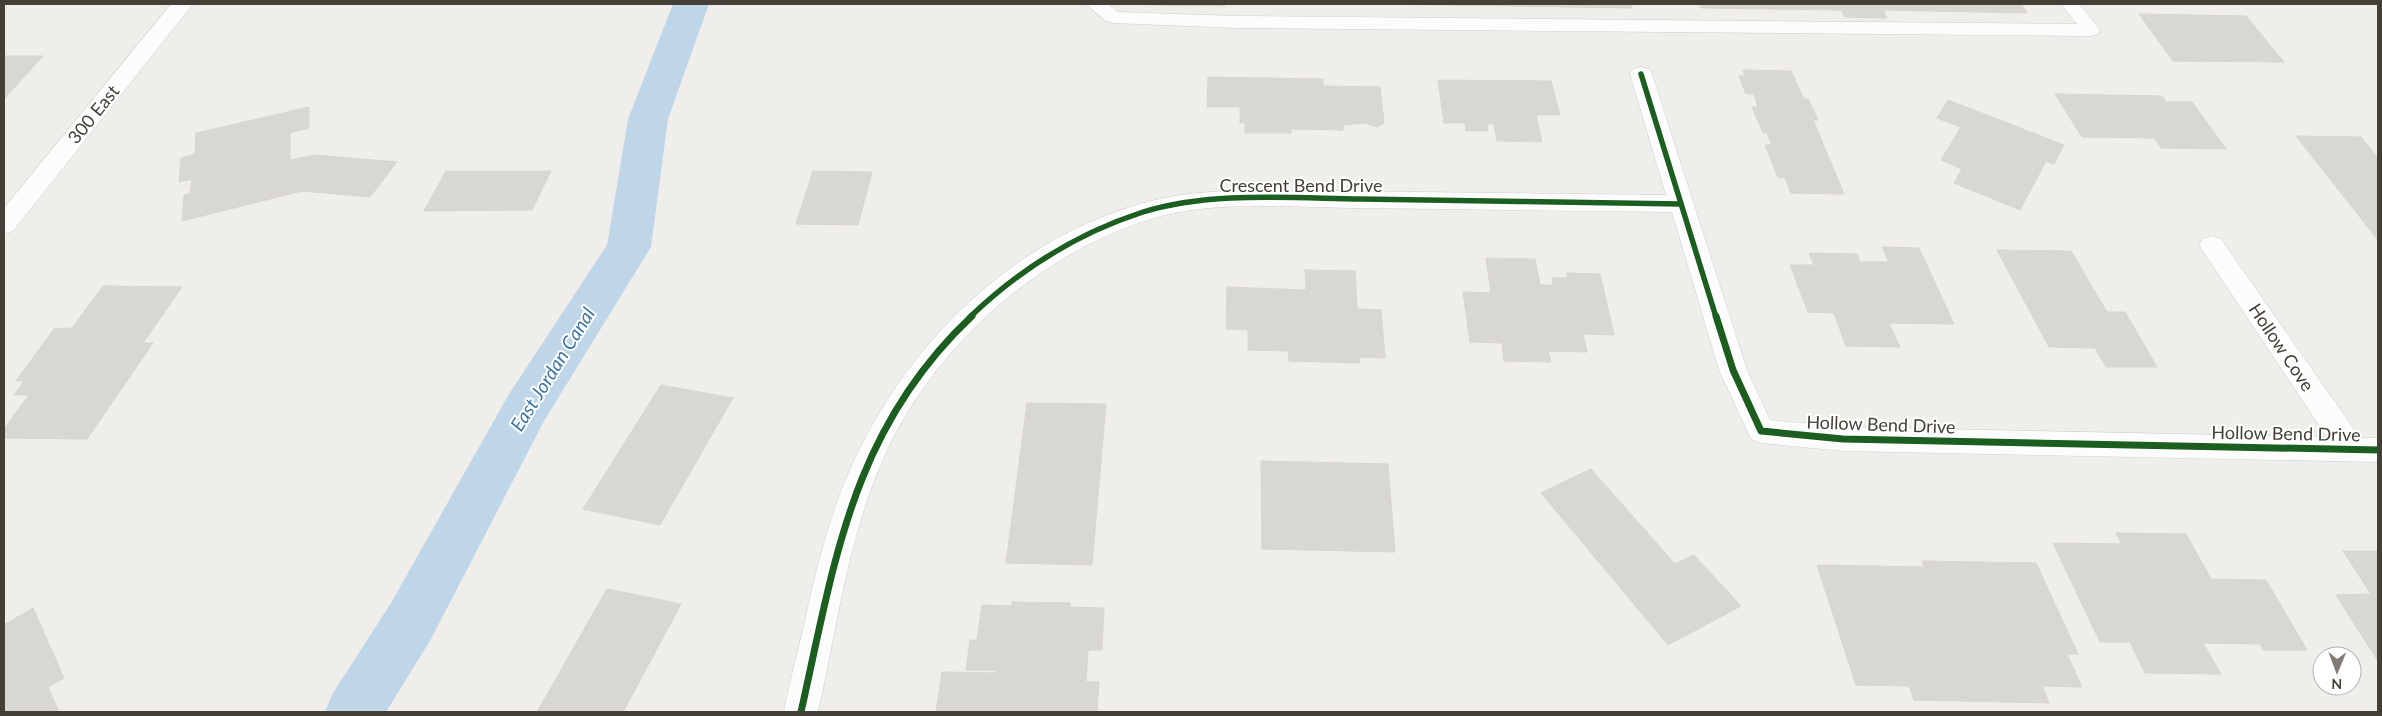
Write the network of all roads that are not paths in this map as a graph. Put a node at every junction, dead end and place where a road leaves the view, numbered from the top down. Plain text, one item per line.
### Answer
1 (182, 4) edge
2 (1095, 4) edge
3 (1285, 4) edge
4 (2070, 4) edge
5 (1297, 22) junction
6 (1641, 74) dead end
7 (1681, 204) junction
8 (4, 224) edge
9 (2212, 244) dead end
10 (2365, 450) edge
11 (801, 712) edge

1 - 8 street, 300 East
2 - 5 lane
3 - 5 lane
4 - 5 lane
6 - 7 street, Hollow Bend Drive
7 - 10 street, Hollow Bend Drive
7 - 11 street, Crescent Bend Drive
9 - 10 street, Hollow Cove

